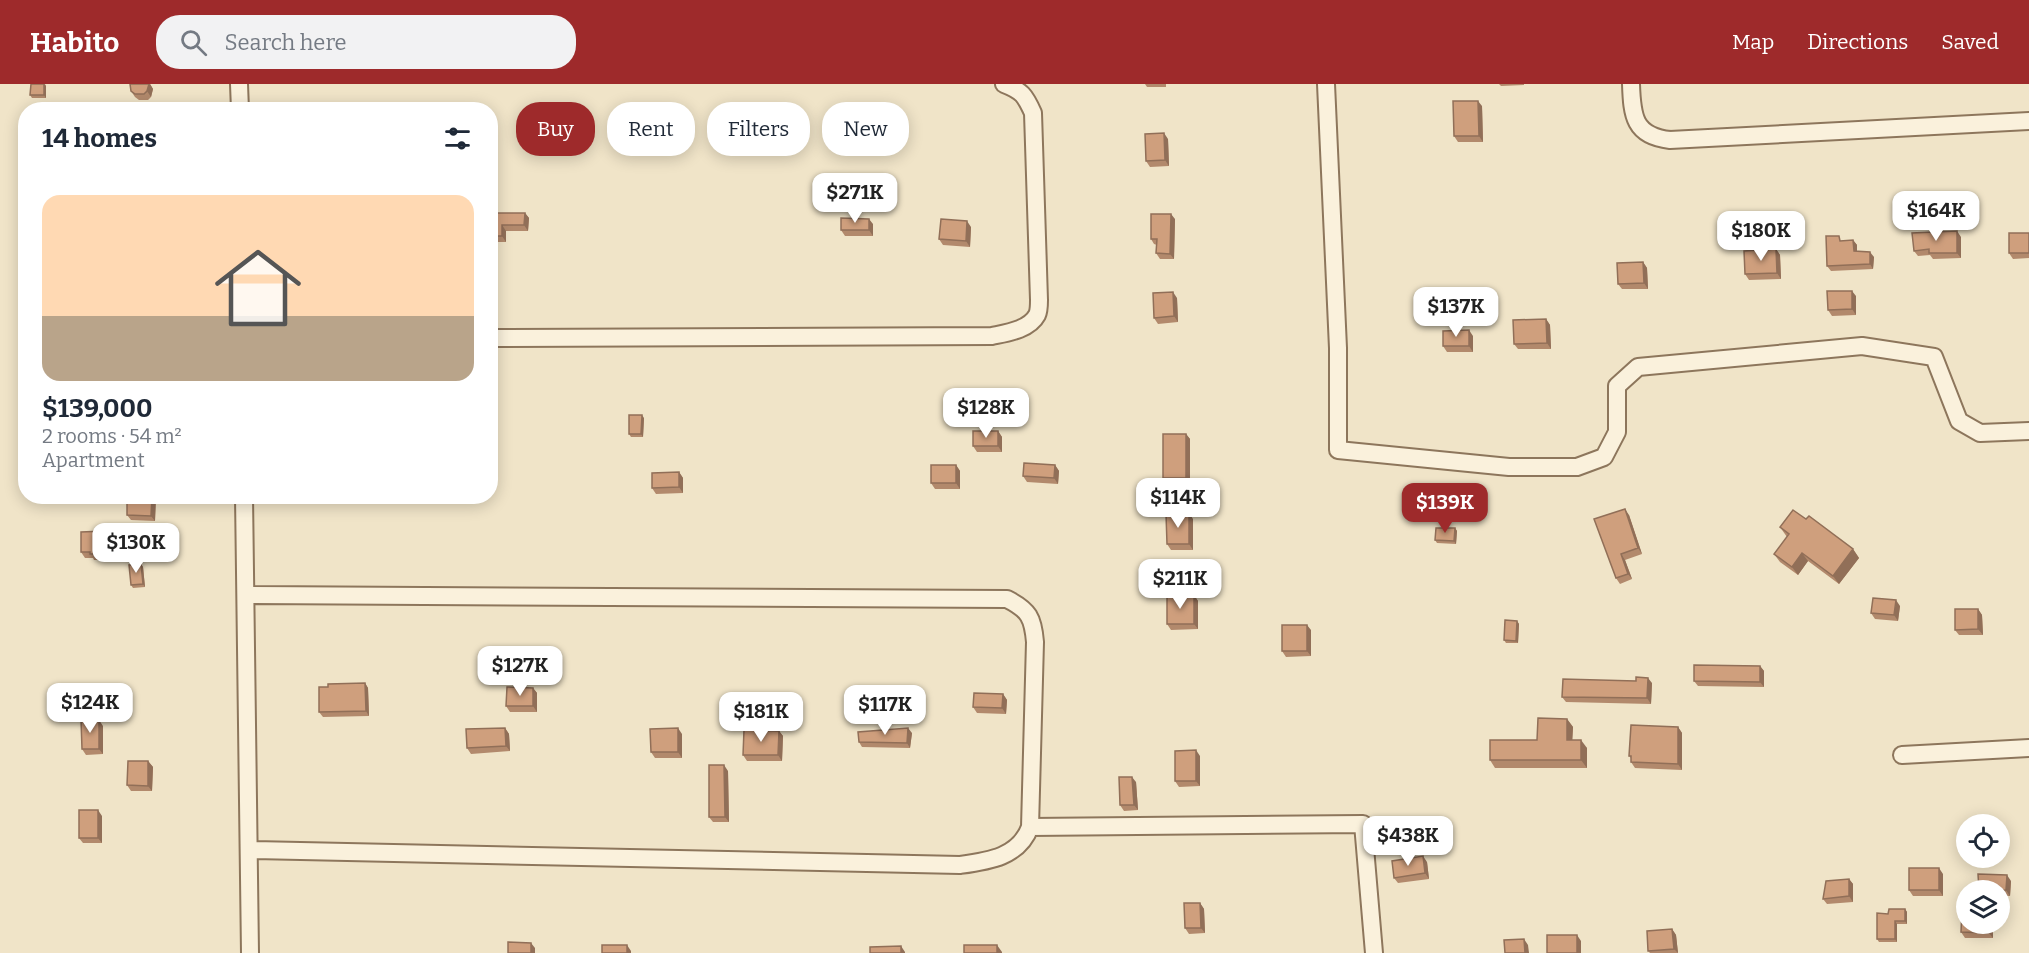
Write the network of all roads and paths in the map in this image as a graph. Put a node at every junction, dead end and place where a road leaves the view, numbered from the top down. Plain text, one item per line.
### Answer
1 (239, 84) edge
2 (1004, 84) edge
3 (1326, 84) edge
4 (1631, 84) edge
5 (240, 102) edge
6 (2029, 121) edge
7 (498, 338) edge
8 (2029, 431) edge
9 (244, 504) edge
10 (246, 594) junction
11 (2029, 748) edge
12 (1902, 754) dead end
13 (1030, 827) junction
14 (249, 850) junction
15 (250, 953) edge
16 (1374, 953) edge

1 - 5 street
2 - 7 street
3 - 8 street
4 - 6 street
9 - 10 street
10 - 13 street
10 - 14 street
11 - 12 street
13 - 14 street
13 - 16 street
14 - 15 street

